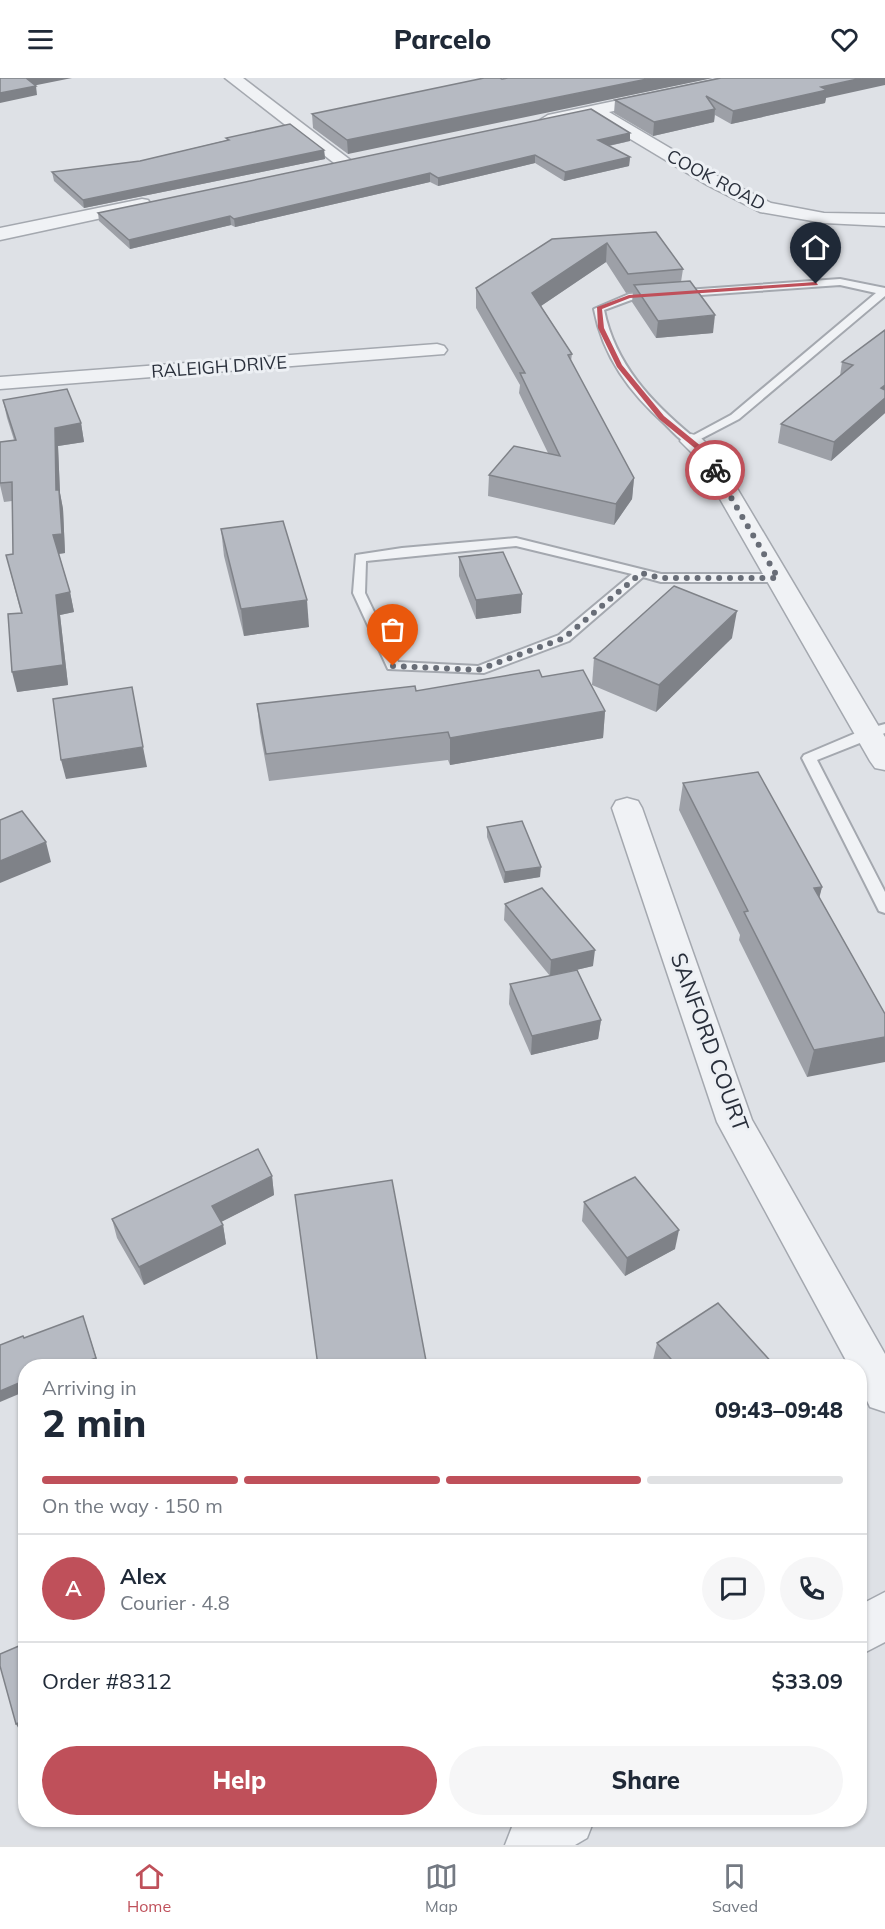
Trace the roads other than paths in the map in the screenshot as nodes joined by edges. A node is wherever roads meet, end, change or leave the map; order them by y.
1 (233, 78) edge
2 (746, 78) edge
3 (594, 110) junction
4 (537, 122) edge
5 (321, 166) edge
6 (160, 200) edge
7 (885, 220) edge
8 (0, 234) edge
9 (884, 292) edge
10 (437, 350) dead end
11 (0, 383) edge
12 (691, 441) junction
13 (641, 573) junction
14 (778, 578) junction
15 (877, 730) edge
16 (885, 761) edge
17 (627, 808) dead end
18 (885, 907) edge
19 (866, 1359) edge
20 (867, 1360) edge
21 (885, 1393) edge
22 (885, 1615) edge
23 (867, 1627) edge
24 (558, 1827) edge
25 (530, 1845) edge

1 - 5 street
2 - 3 street
3 - 4 street
3 - 7 street, COOK ROAD
6 - 8 street
9 - 12 lane
9 - 12 lane
10 - 11 street, RALEIGH DRIVE
12 - 14 street
13 - 13 lane
13 - 14 lane
14 - 15 street
15 - 16 street
15 - 18 lane
17 - 19 street, SANFORD COURT
20 - 21 street, SANFORD COURT
22 - 23 street
24 - 25 street

